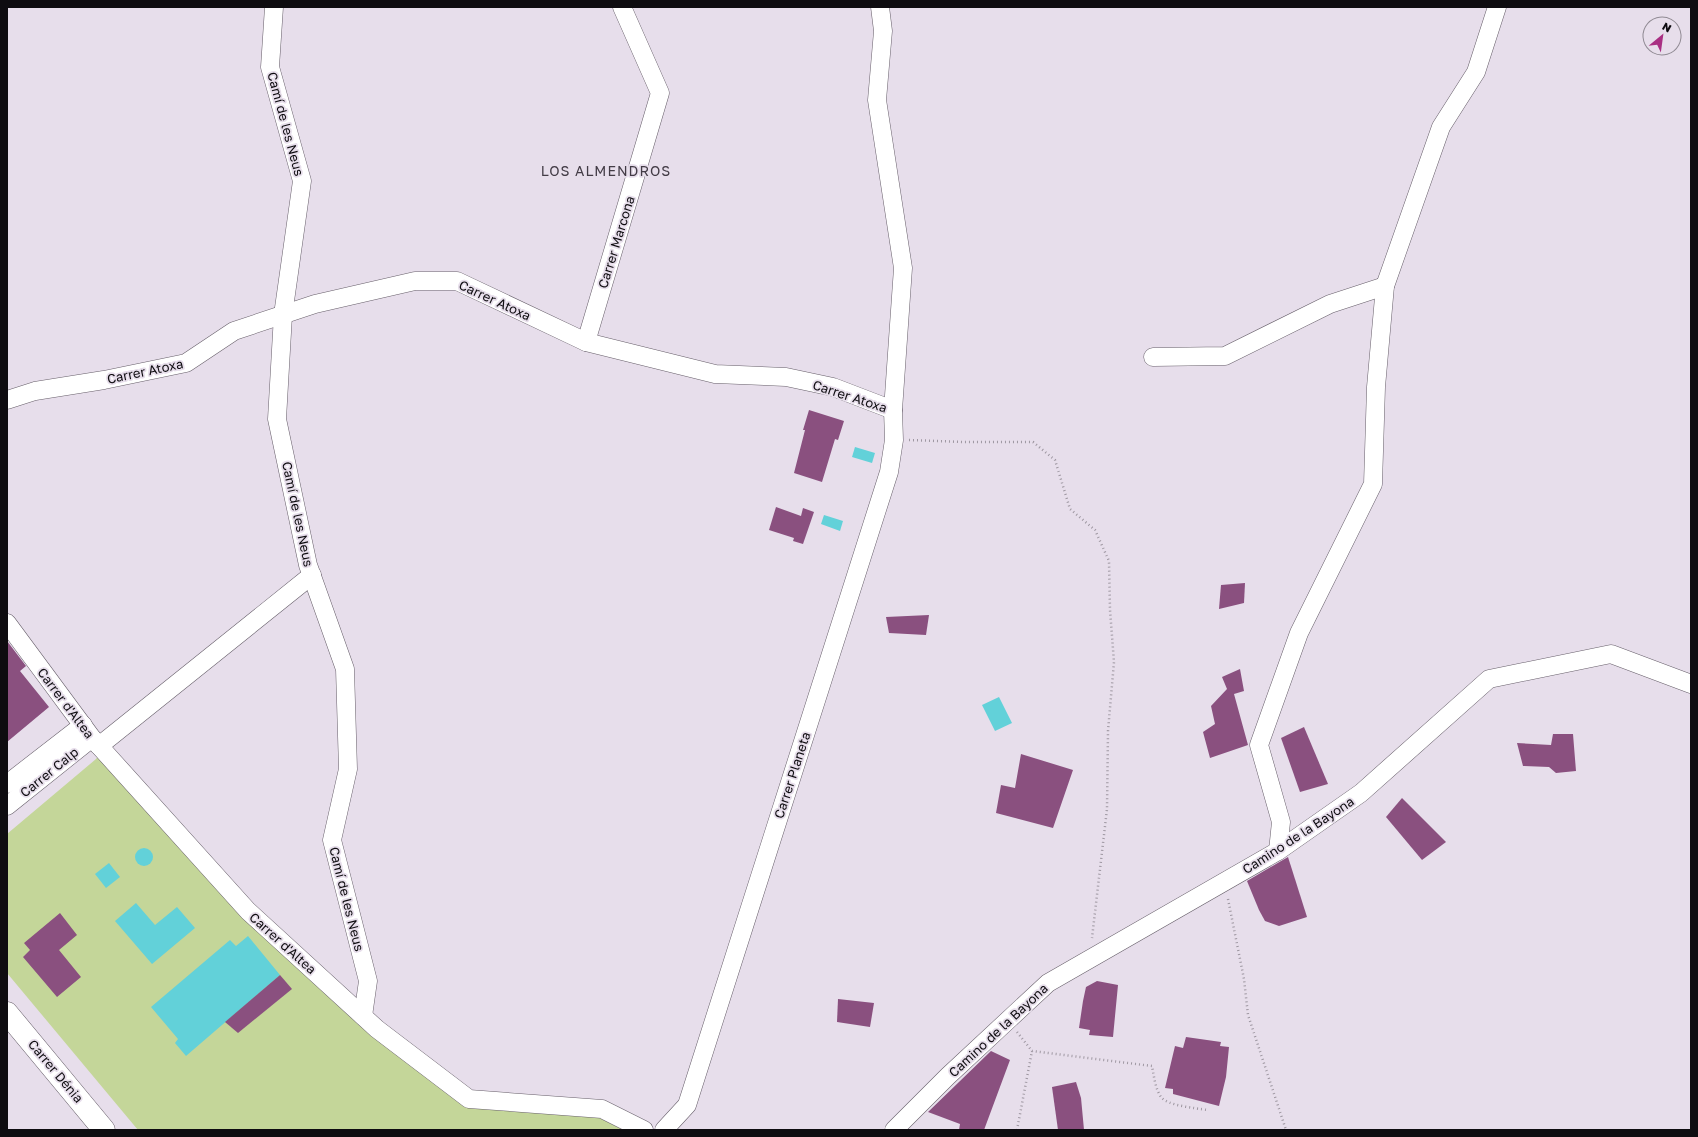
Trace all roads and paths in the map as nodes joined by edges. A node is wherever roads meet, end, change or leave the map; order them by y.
1 (274, 7) edge
2 (622, 7) edge
3 (880, 7) edge
4 (1497, 7) edge
5 (1386, 286) junction
6 (283, 315) junction
7 (586, 342) junction
8 (1153, 357) dead end
9 (7, 400) edge
10 (893, 410) junction
11 (894, 440) junction
12 (312, 575) junction
13 (7, 623) edge
14 (1691, 684) edge
15 (91, 736) junction
16 (7, 784) edge
17 (7, 806) edge
18 (1278, 851) junction
19 (1225, 882) junction
20 (1090, 959) junction
21 (7, 1013) edge
22 (363, 1016) junction
23 (1008, 1020) junction
24 (1032, 1051) junction
25 (1207, 1110) dead end
26 (103, 1130) edge
27 (644, 1130) edge
28 (664, 1130) edge
29 (894, 1130) edge
30 (1016, 1130) edge
31 (1286, 1130) edge

1 - 6 street, Camí de les Neus
2 - 7 street, Carrer Marcona
3 - 10 street, Carrer Planeta
4 - 5 street
5 - 8 street
5 - 18 street
6 - 7 street, Carrer Atoxa
6 - 9 street, Carrer Atoxa
6 - 12 street, Camí de les Neus
7 - 10 street, Carrer Atoxa
10 - 11 street, Carrer Planeta
11 - 20 path
11 - 28 street, Carrer Planeta
12 - 15 street
12 - 22 street, Camí de les Neus
13 - 15 street, Carrer d'Altea
14 - 18 street, Camino de la Bayona
15 - 16 street, Carrer Calp
15 - 17 street, Carrer Calp
15 - 22 street, Carrer d'Altea
18 - 19 street, Camino de la Bayona
19 - 20 street, Camino de la Bayona
19 - 31 path
20 - 23 street, Camino de la Bayona
21 - 26 street, Carrer Dénia
22 - 27 street, Carrer d'Altea
23 - 24 path
23 - 29 street, Camino de la Bayona
24 - 25 path
24 - 30 path

